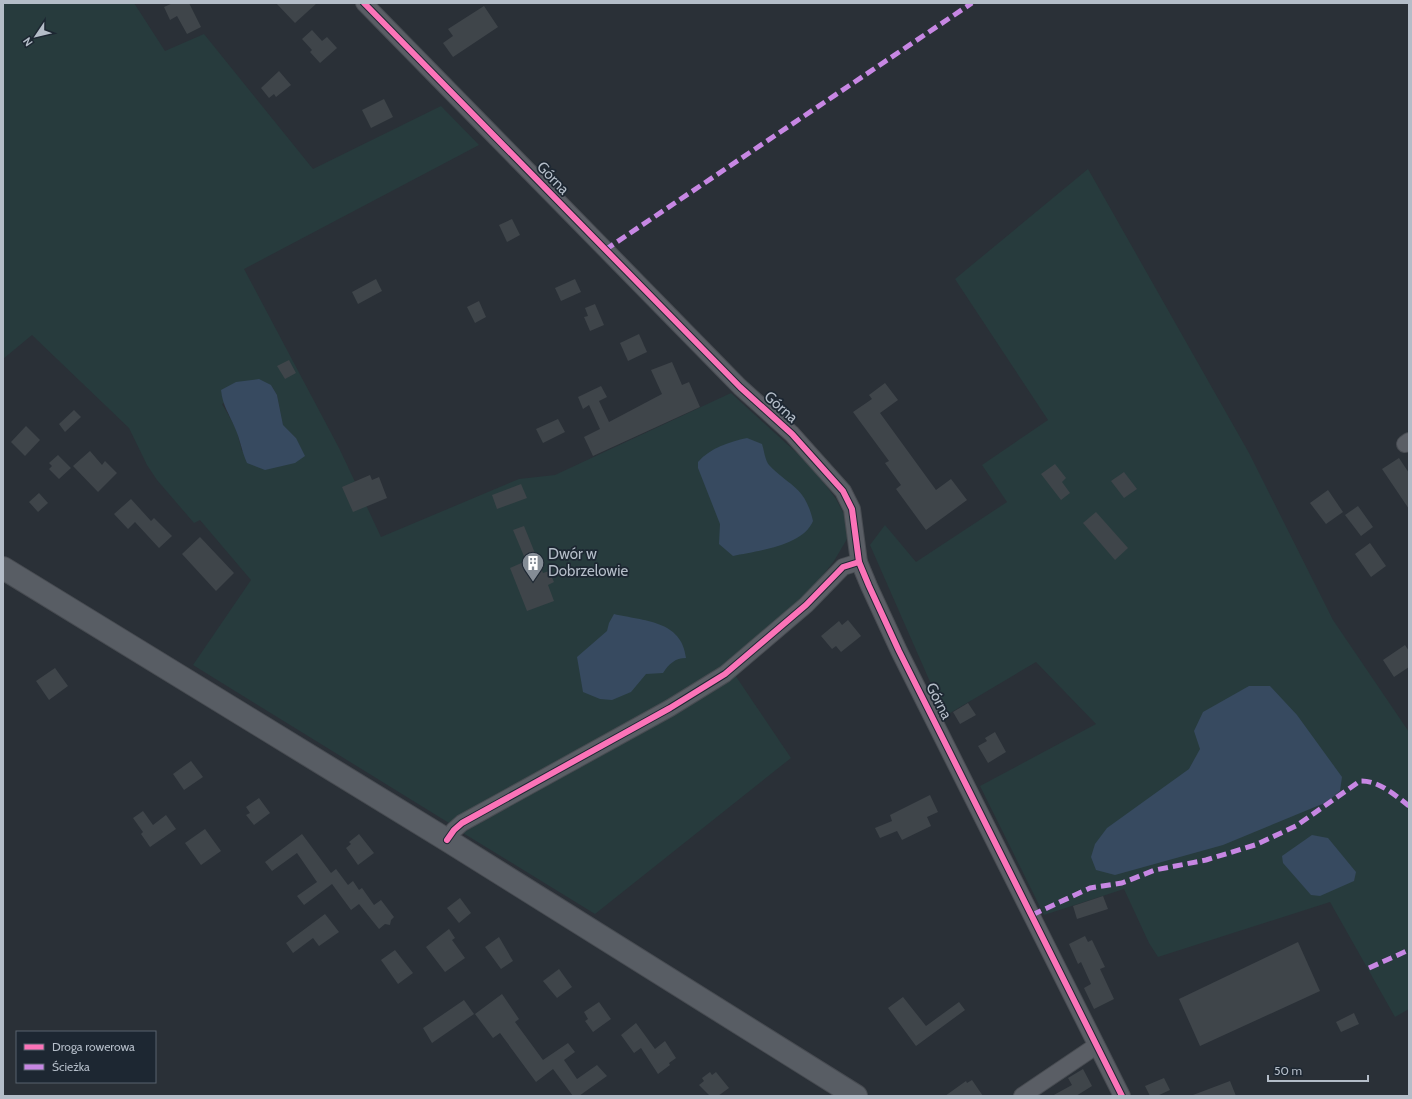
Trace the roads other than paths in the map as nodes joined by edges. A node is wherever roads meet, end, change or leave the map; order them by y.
1 (364, 3) edge
2 (859, 562) junction
3 (3, 568) edge
4 (447, 840) junction
5 (1096, 1046) junction
6 (856, 1096) edge
7 (1022, 1096) edge
8 (1122, 1096) edge

1 - 2 street, Górna
2 - 4 street
2 - 5 street, Górna
3 - 4 main road
4 - 6 main road
5 - 7 street
5 - 8 street, Górna

